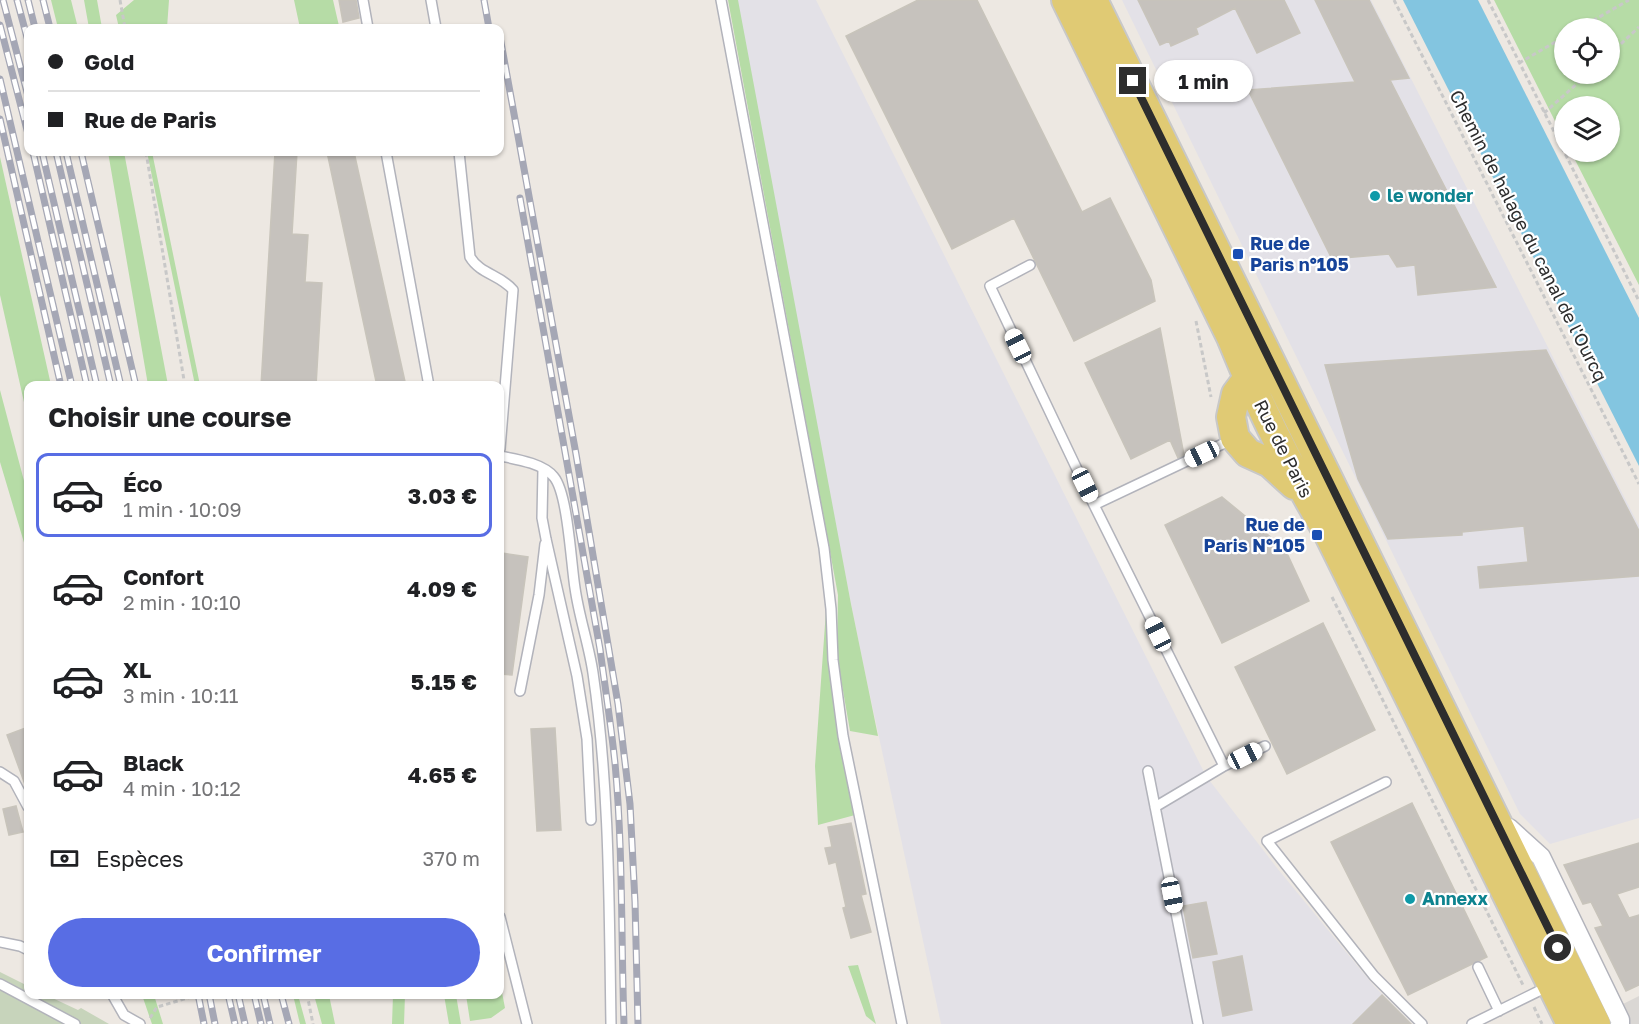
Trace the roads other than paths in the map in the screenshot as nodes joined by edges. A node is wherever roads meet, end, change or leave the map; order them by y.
1 (363, 0) edge
2 (431, 0) edge
3 (721, 0) edge
4 (1066, 0) edge
5 (1093, 0) edge
6 (367, 24) edge
7 (435, 24) edge
8 (387, 156) edge
9 (459, 156) edge
10 (1030, 265) dead end
11 (1248, 378) junction
12 (428, 381) edge
13 (504, 400) edge
14 (1235, 438) junction
15 (504, 457) edge
16 (543, 469) junction
17 (1305, 495) junction
18 (1340, 504) junction
19 (1094, 505) junction
20 (546, 539) junction
21 (520, 691) dead end
22 (1265, 746) dead end
23 (1224, 766) junction
24 (1148, 771) dead end
25 (0, 772) edge
26 (1386, 782) dead end
27 (24, 800) edge
28 (1155, 807) junction
29 (591, 820) dead end
30 (1509, 828) dead end
31 (504, 933) edge
32 (0, 942) edge
33 (24, 948) edge
34 (1478, 967) dead end
35 (0, 984) edge
36 (1551, 985) junction
37 (24, 997) edge
38 (28, 999) edge
39 (115, 999) edge
40 (1499, 1011) junction
41 (75, 1024) edge
42 (140, 1024) edge
43 (527, 1024) edge
44 (611, 1024) edge
45 (902, 1024) edge
46 (1198, 1024) edge
47 (1422, 1024) edge
48 (1472, 1024) edge
49 (1571, 1024) edge
50 (1596, 1024) edge
51 (1620, 1024) edge

1 - 6 lane
2 - 7 lane
3 - 45 lane
4 - 11 main road, Rue de Paris
5 - 18 main road, Rue de Paris
8 - 12 lane
9 - 13 lane
10 - 19 lane
11 - 14 main road
11 - 17 main road, Rue de Paris
11 - 18 main road
14 - 17 main road
14 - 19 lane
15 - 16 lane
16 - 20 lane
16 - 44 lane
17 - 36 main road, Rue de Paris
18 - 50 main road, Rue de Paris
19 - 23 lane
20 - 21 lane
20 - 29 lane
22 - 23 lane
23 - 28 lane
24 - 28 lane
25 - 27 lane
26 - 47 lane
28 - 46 lane
30 - 51 street
31 - 43 lane
32 - 33 lane
34 - 40 lane
35 - 37 lane
36 - 40 lane
36 - 49 main road, Rue de Paris
38 - 41 lane
39 - 42 lane
40 - 48 lane

